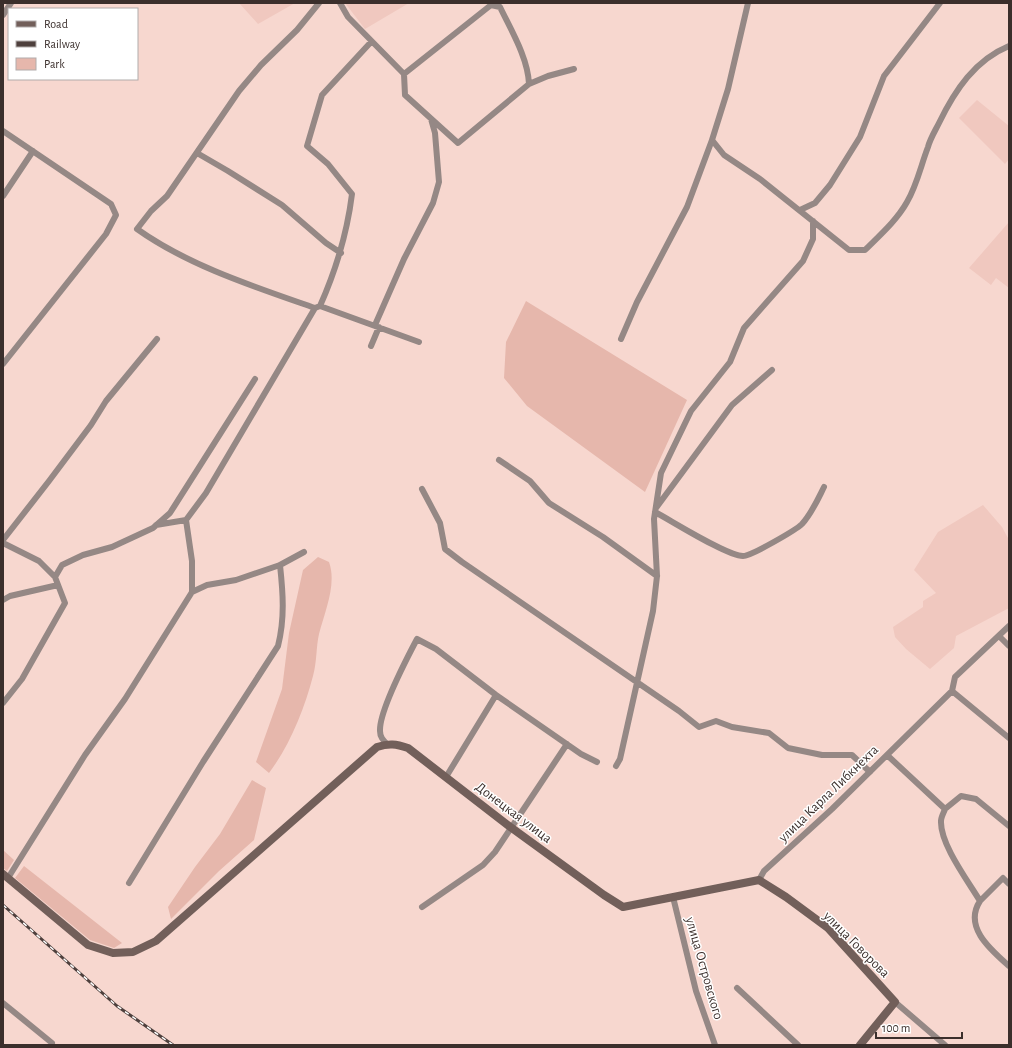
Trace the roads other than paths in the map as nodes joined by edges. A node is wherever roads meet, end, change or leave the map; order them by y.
1 (11, 3) edge
2 (319, 3) edge
3 (340, 3) edge
4 (748, 3) edge
5 (940, 3) edge
6 (3, 15) edge
7 (371, 42) junction
8 (1009, 46) edge
9 (574, 69) dead end
10 (404, 74) junction
11 (529, 84) junction
12 (431, 119) junction
13 (3, 131) edge
14 (712, 140) junction
15 (32, 151) junction
16 (196, 153) junction
17 (3, 196) edge
18 (800, 210) junction
19 (813, 221) junction
20 (341, 253) junction
21 (317, 307) junction
22 (377, 326) junction
23 (157, 339) dead end
24 (621, 339) dead end
25 (419, 342) dead end
26 (371, 346) dead end
27 (3, 364) edge
28 (772, 370) dead end
29 (255, 379) dead end
30 (499, 460) dead end
31 (824, 487) dead end
32 (422, 489) dead end
33 (655, 510) junction
34 (186, 520) junction
35 (156, 525) junction
36 (3, 540) edge
37 (3, 543) edge
38 (304, 552) dead end
39 (280, 565) junction
40 (657, 576) junction
41 (55, 577) junction
42 (58, 585) junction
43 (192, 592) junction
44 (3, 600) edge
45 (1009, 626) edge
46 (999, 636) junction
47 (1009, 646) edge
48 (637, 681) junction
49 (952, 691) junction
50 (496, 695) junction
51 (3, 703) edge
52 (1009, 738) edge
53 (388, 744) junction
54 (567, 744) junction
55 (887, 755) junction
56 (596, 762) dead end
57 (616, 766) dead end
58 (870, 772) junction
59 (446, 777) junction
60 (945, 809) junction
61 (1009, 826) edge
62 (510, 827) junction
63 (5, 876) edge
64 (759, 880) junction
65 (129, 882) dead end
66 (1009, 884) edge
67 (673, 897) junction
68 (980, 901) junction
69 (422, 907) dead end
70 (1009, 966) edge
71 (736, 988) dead end
72 (895, 1002) junction
73 (3, 1003) edge
74 (52, 1043) dead end
75 (865, 1043) edge
76 (715, 1045) edge
77 (798, 1045) edge
78 (946, 1045) edge

1 - 6 street
2 - 16 street
3 - 7 street
4 - 14 street
5 - 18 street
7 - 10 street
7 - 20 street
8 - 19 street
9 - 11 street
10 - 11 street
10 - 12 street
11 - 12 street
12 - 22 street
13 - 15 street
14 - 18 street
14 - 24 street
15 - 17 street
15 - 27 street
16 - 20 street
16 - 21 street
18 - 19 street
19 - 33 street
20 - 21 street
21 - 22 street
21 - 34 street
22 - 25 street
22 - 26 street
23 - 36 street
28 - 33 street
29 - 35 street
30 - 40 street
31 - 33 street
32 - 48 street
33 - 40 street
34 - 35 street
34 - 43 street
35 - 41 street
37 - 41 street
38 - 39 street
39 - 43 street
39 - 65 street
40 - 48 street
41 - 42 street
42 - 44 street
42 - 51 street
43 - 63 street
45 - 46 street, улица Карла Либкнехта
46 - 47 street
46 - 49 street, улица Карла Либкнехта
48 - 57 street
48 - 58 street
49 - 52 street
49 - 55 street, улица Карла Либкнехта
50 - 53 street
50 - 54 street
50 - 59 street
53 - 59 street, Донецкая улица
53 - 63 street
54 - 56 street
54 - 62 street
55 - 58 street, улица Карла Либкнехта
55 - 60 street
58 - 64 street, улица Карла Либкнехта
59 - 62 street, Донецкая улица
60 - 61 street
60 - 68 street
62 - 67 street, Донецкая улица
62 - 69 street
64 - 67 street
64 - 72 street, улица Говорова
66 - 68 street
67 - 76 street, улица Островского
68 - 70 street
71 - 77 street
72 - 75 street
72 - 78 street, улица Говорова
73 - 74 street

